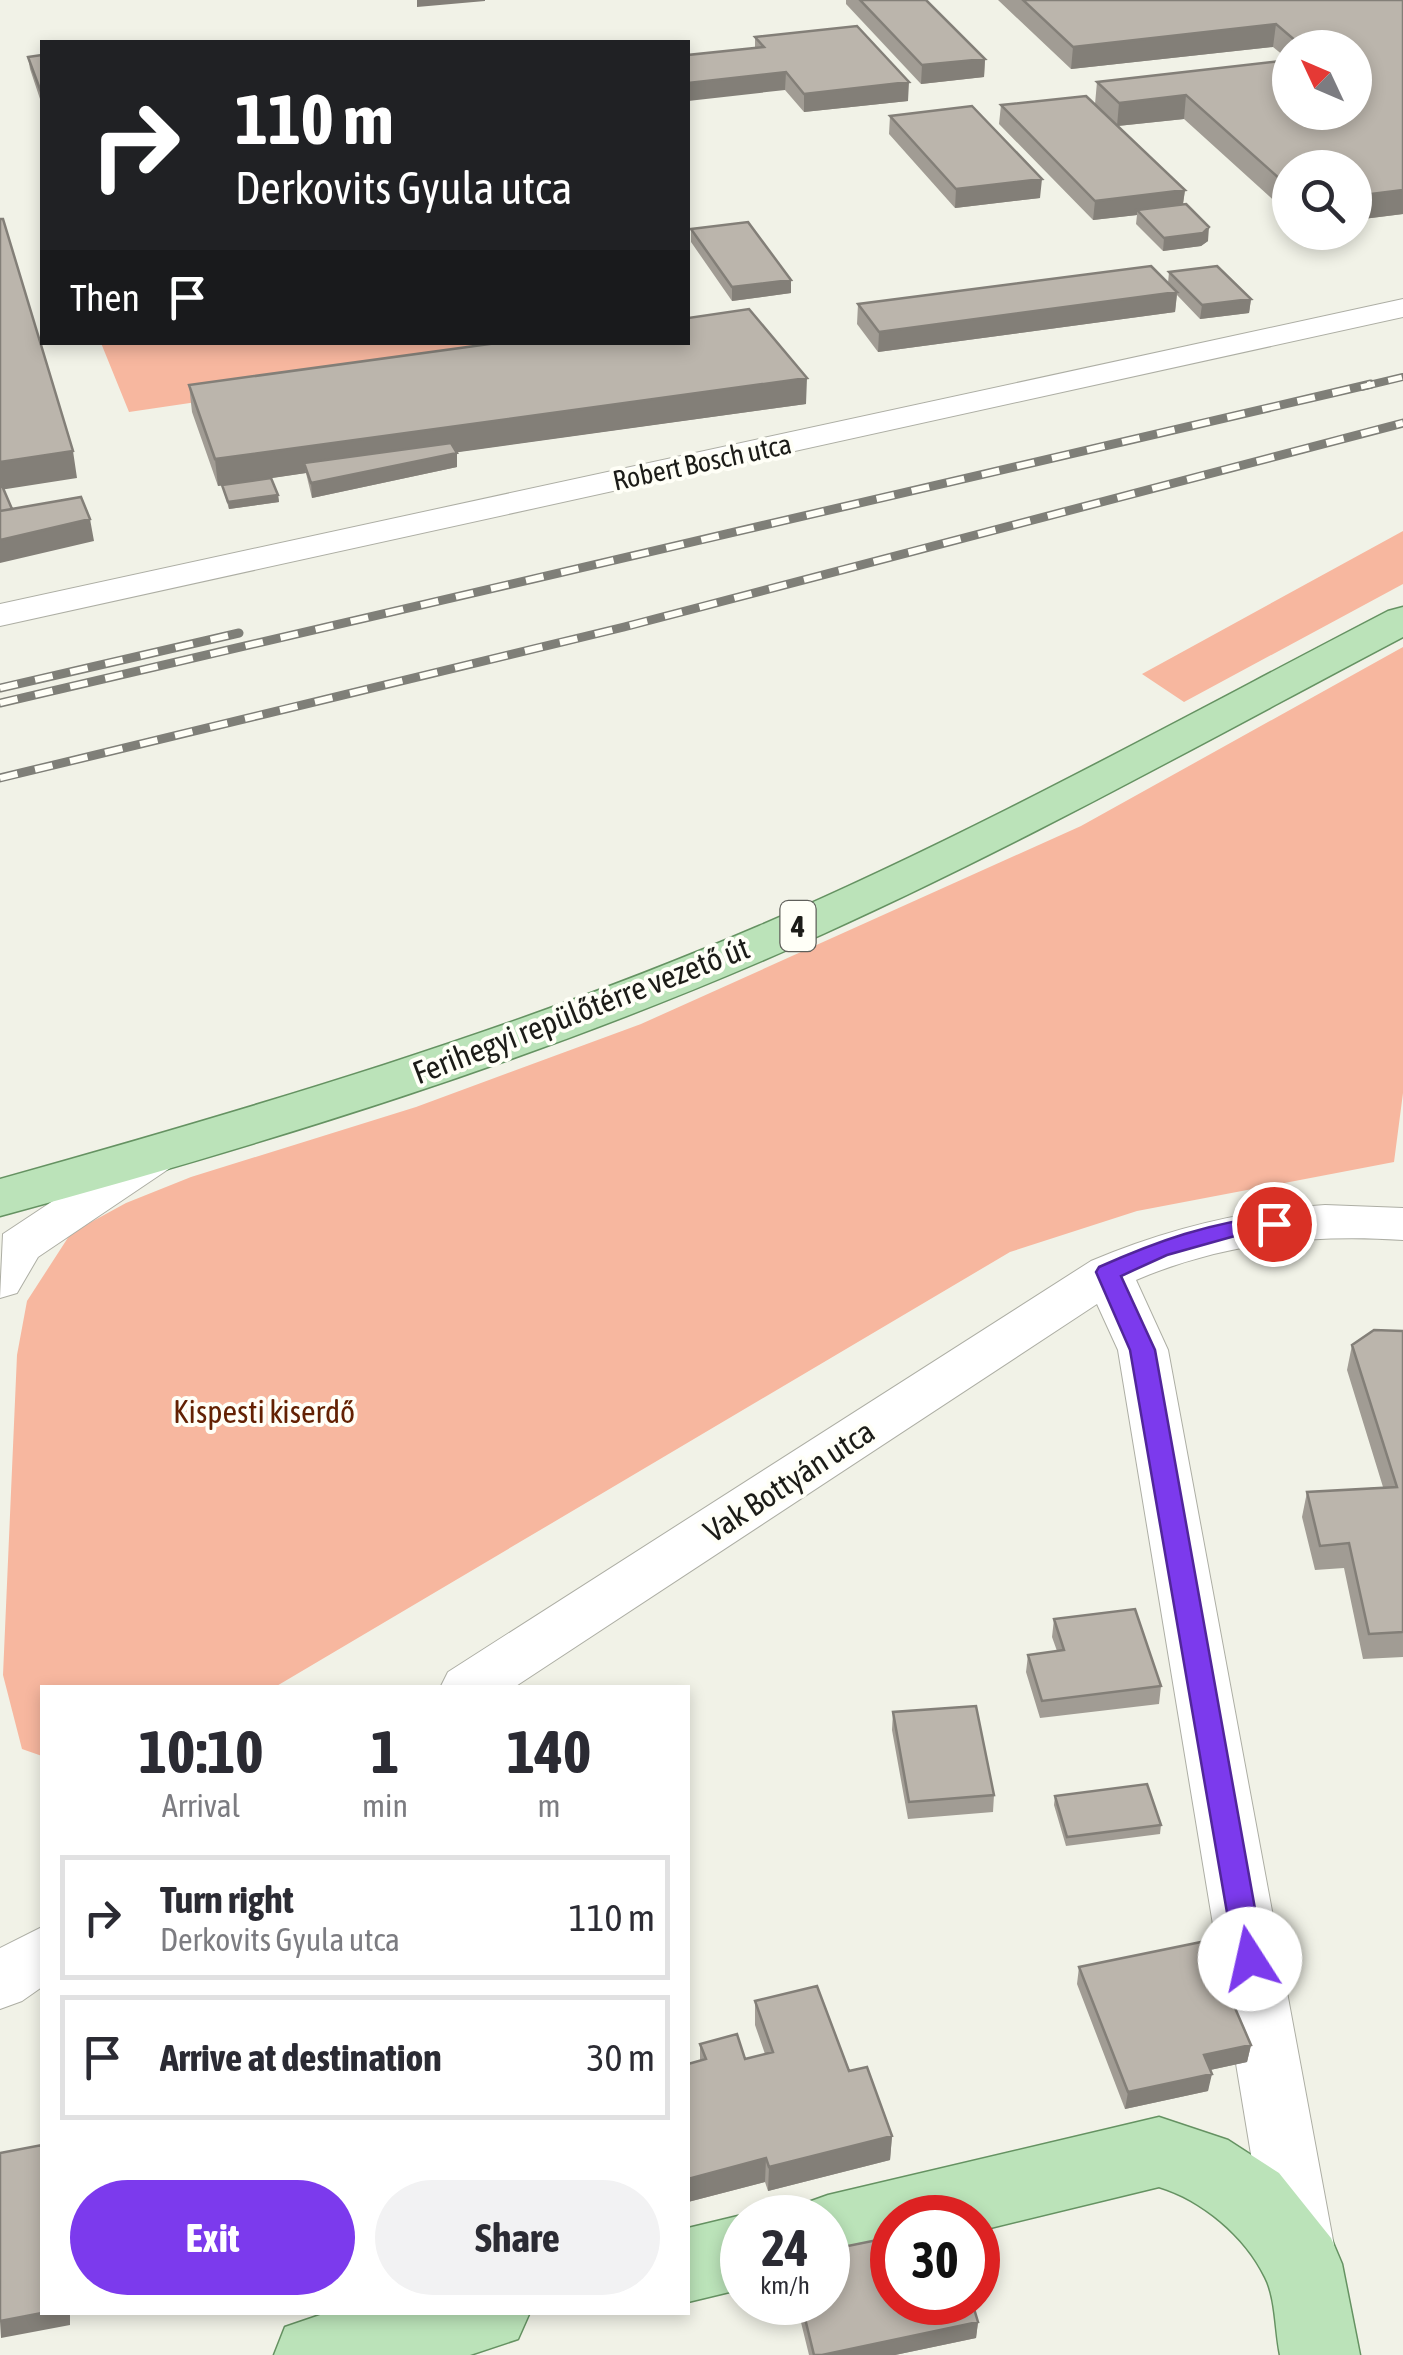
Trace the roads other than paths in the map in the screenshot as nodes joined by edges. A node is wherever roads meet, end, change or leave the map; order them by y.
1 (1403, 308) edge
2 (0, 615) edge
3 (1403, 620) edge
4 (160, 1152) junction
5 (0, 1198) edge
6 (1403, 1224) edge
7 (1108, 1272) junction
8 (0, 1280) edge
9 (473, 1685) edge
10 (850, 2226) edge
11 (720, 2257) edge
12 (1303, 2264) junction
13 (690, 2265) edge
14 (478, 2315) edge
15 (314, 2355) edge
16 (1320, 2355) edge

1 - 2 street, Robert Bosch utca
3 - 4 main road, Ferihegyi repülőtérre vezető út / 4
4 - 5 main road, Ferihegyi repülőtérre vezető út / 4
4 - 8 street
6 - 7 street, Vak Bottyán utca
7 - 9 street, Vak Bottyán utca
7 - 12 street
10 - 12 main road
11 - 13 main road
12 - 16 main road
14 - 15 main road

